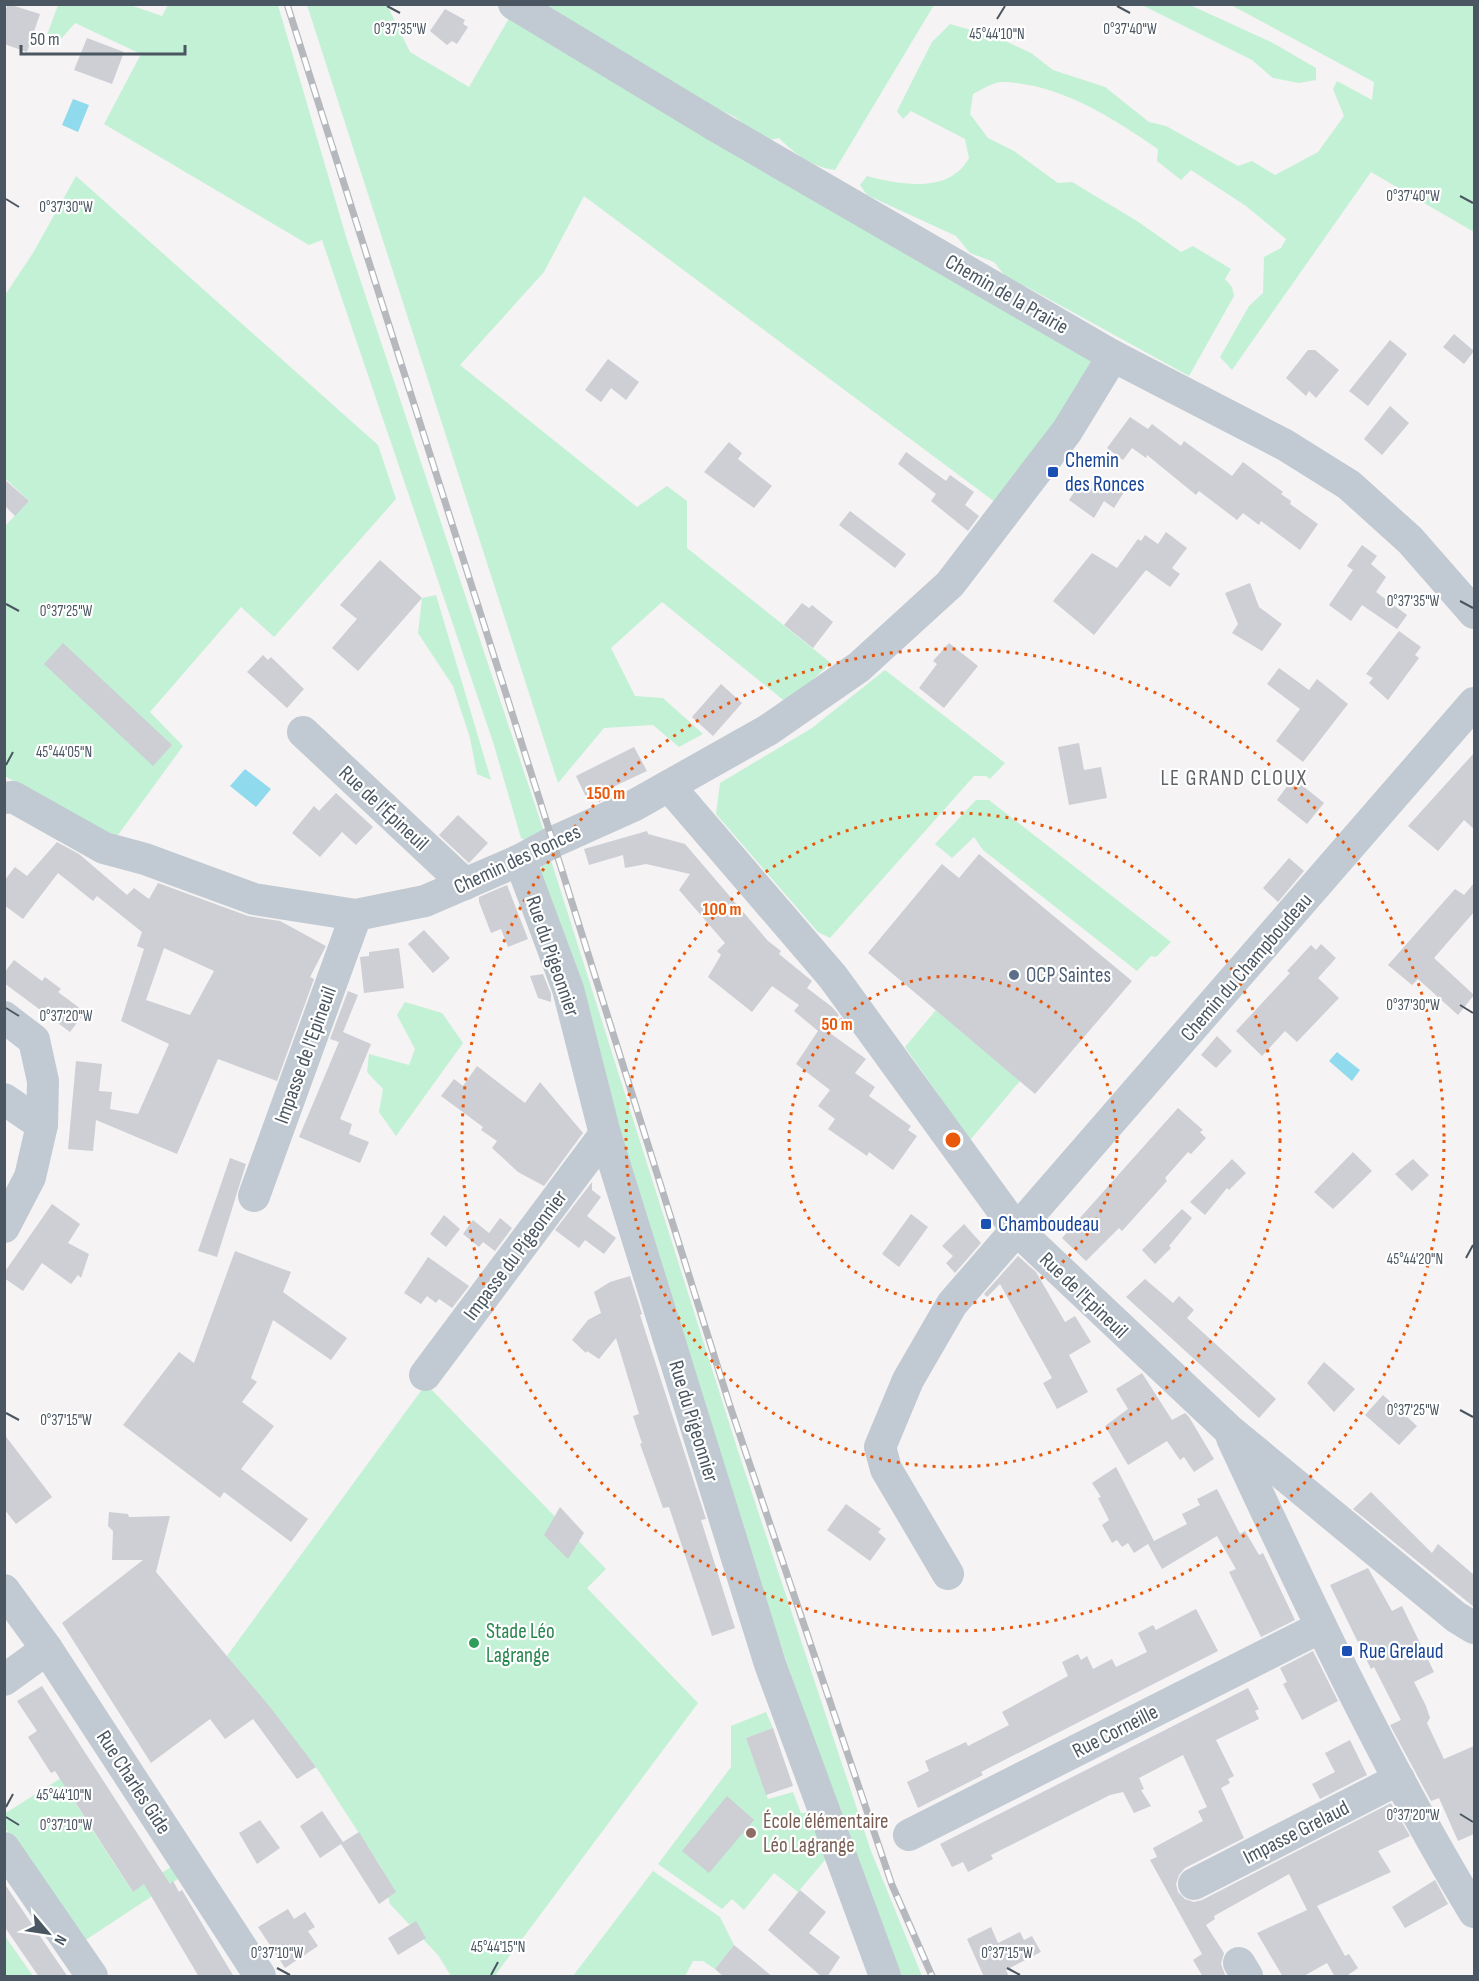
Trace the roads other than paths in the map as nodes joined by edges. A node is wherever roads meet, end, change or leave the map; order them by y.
1 (514, 4) edge
2 (1113, 356) junction
3 (1474, 612) edge
4 (1474, 703) edge
5 (303, 732) dead end
6 (669, 786) junction
7 (4, 798) edge
8 (520, 860) junction
9 (465, 884) junction
10 (356, 915) junction
11 (4, 1017) edge
12 (4, 1099) edge
13 (42, 1125) junction
14 (605, 1134) junction
15 (254, 1196) dead end
16 (4, 1227) edge
17 (1017, 1230) junction
18 (425, 1375) dead end
19 (1228, 1429) junction
20 (948, 1574) dead end
21 (4, 1590) edge
22 (1321, 1627) junction
23 (1474, 1628) edge
24 (47, 1649) junction
25 (4, 1680) edge
26 (1399, 1779) junction
27 (909, 1834) dead end
28 (4, 1848) edge
29 (1194, 1884) dead end
30 (1474, 1912) edge
31 (92, 1977) edge
32 (260, 1977) edge
33 (885, 1977) edge

1 - 2 street, Chemin de la Prairie
2 - 3 street, Chemin de la Prairie
2 - 6 street, Chemin des Ronces
4 - 17 street, Chemin du Champboudeau
5 - 9 street, Rue de l'Épineuil
6 - 8 street, Chemin des Ronces
6 - 17 street, Rue de l'Epineuil
7 - 10 street, Chemin des Ronces
8 - 9 street, Chemin des Ronces
8 - 14 street, Rue du Pigeonnier
9 - 10 street, Chemin des Ronces
10 - 15 street, Impasse de l'Epineuil
11 - 13 street
12 - 13 street
13 - 16 street
14 - 18 street, Impasse du Pigeonnier
14 - 33 street, Rue du Pigeonnier
17 - 19 street, Rue de l'Epineuil
17 - 20 street, Chemin du Champboudeau
19 - 22 street
19 - 23 street, Rue de l'Epineuil
21 - 24 street, Rue Charles Gide
22 - 26 street
22 - 27 street, Rue Corneille
24 - 25 street
24 - 32 street, Rue Charles Gide
26 - 29 street, Impasse Grelaud
26 - 30 street
28 - 31 street

